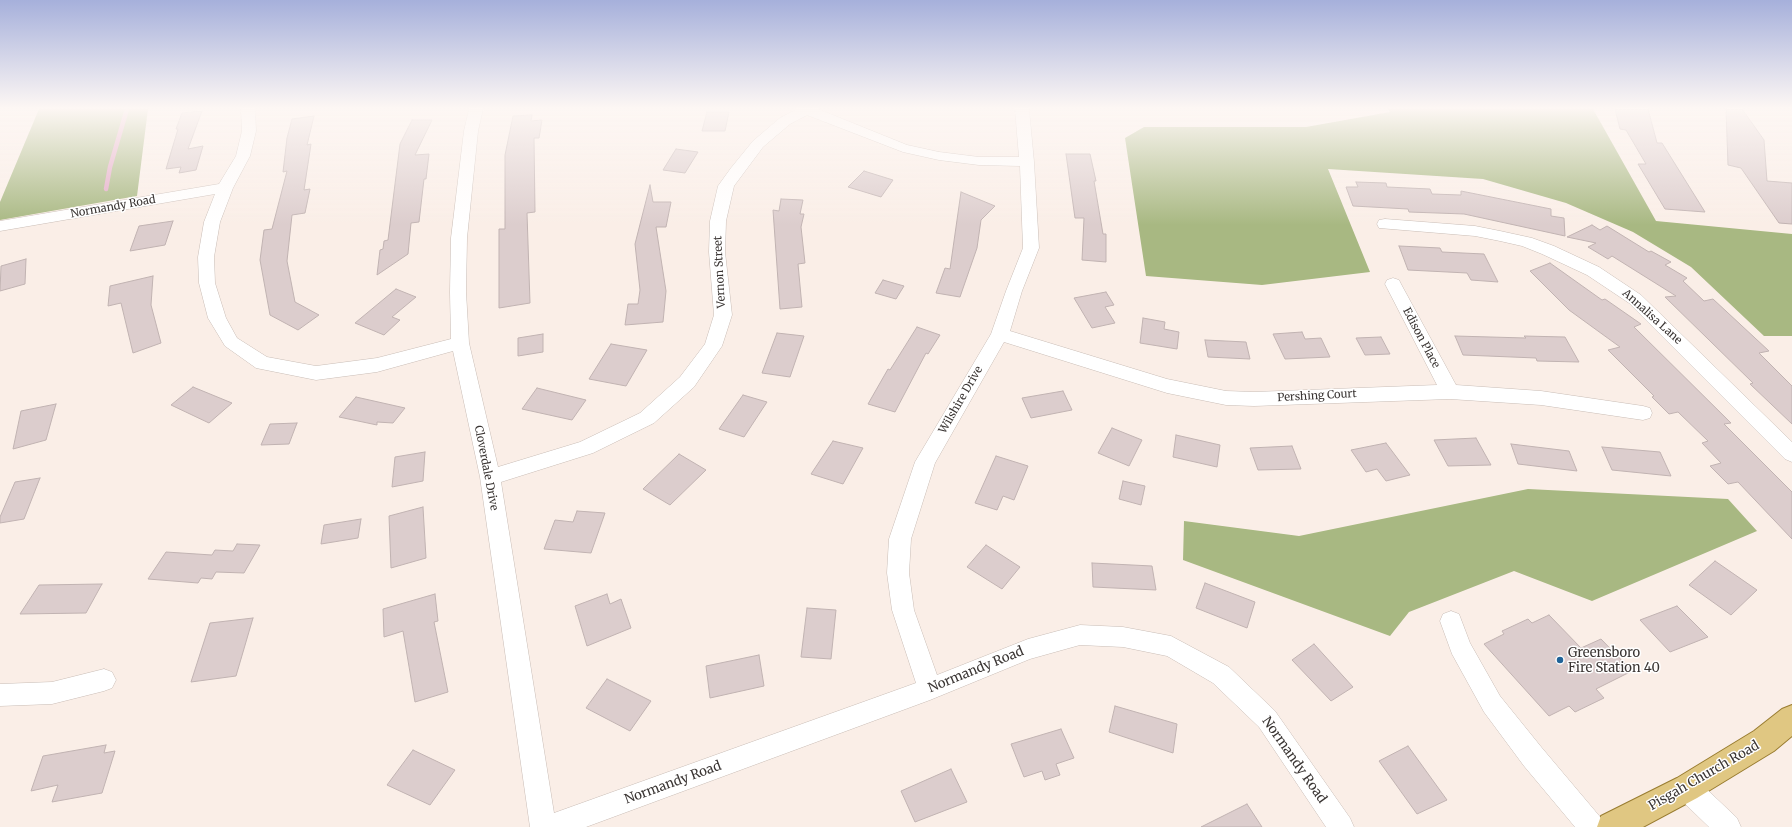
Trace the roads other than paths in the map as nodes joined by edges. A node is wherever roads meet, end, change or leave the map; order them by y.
1 (245, 148) edge
2 (469, 148) edge
3 (755, 148) edge
4 (902, 148) edge
5 (1026, 148) edge
6 (1027, 162) junction
7 (225, 188) junction
8 (1385, 224) dead end
9 (0, 226) edge
10 (1393, 284) dead end
11 (1000, 334) junction
12 (460, 343) junction
13 (1450, 392) junction
14 (1643, 413) dead end
15 (1792, 454) edge
16 (490, 477) junction
17 (1451, 621) dead end
18 (104, 680) dead end
19 (930, 689) junction
20 (0, 695) edge
21 (1792, 718) edge
22 (1687, 788) junction
23 (543, 827) edge
24 (551, 827) edge
25 (1341, 827) edge
26 (1592, 827) edge
27 (1612, 827) edge
28 (1728, 827) edge

1 - 7 street
2 - 12 street, Cloverdale Drive
3 - 16 street, Vernon Street
4 - 6 street
5 - 6 street, Wilshire Drive
6 - 11 street, Wilshire Drive
7 - 9 street, Normandy Road
7 - 12 street
8 - 15 street, Annalisa Lane
10 - 13 street, Edison Place
11 - 13 street, Pershing Court
11 - 19 street, Wilshire Drive
12 - 16 street, Cloverdale Drive
13 - 14 street, Pershing Court
16 - 23 street, Cloverdale Drive
17 - 26 street
18 - 20 street
19 - 24 street, Normandy Road
19 - 25 street, Normandy Road
21 - 22 main road, Pisgah Church Road
22 - 27 main road, Pisgah Church Road
22 - 28 street

